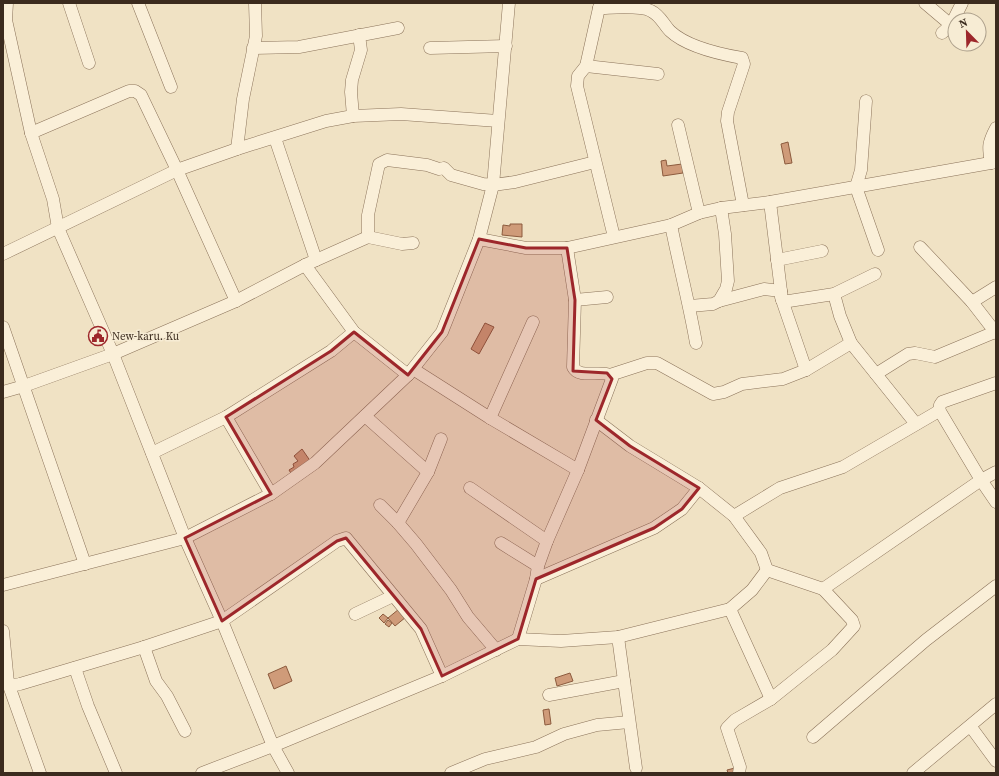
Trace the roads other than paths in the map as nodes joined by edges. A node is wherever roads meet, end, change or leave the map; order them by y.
1 (6, 3) edge
2 (69, 3) edge
3 (138, 3) edge
4 (255, 3) edge
5 (509, 3) edge
6 (925, 3) edge
7 (962, 3) edge
8 (600, 6) edge
9 (5, 20) edge
10 (398, 28) dead end
11 (359, 35) junction
12 (506, 46) junction
13 (253, 48) junction
14 (430, 48) dead end
15 (89, 63) dead end
16 (586, 66) junction
17 (658, 74) dead end
18 (171, 87) dead end
19 (866, 101) dead end
20 (353, 116) junction
21 (498, 121) junction
22 (678, 126) dead end
23 (996, 128) edge
24 (31, 133) junction
25 (276, 138) junction
26 (237, 149) junction
27 (595, 162) junction
28 (994, 163) edge
29 (178, 170) junction
30 (493, 185) junction
31 (856, 187) junction
32 (770, 202) junction
33 (743, 205) junction
34 (721, 208) junction
35 (699, 213) junction
36 (671, 225) junction
37 (58, 228) junction
38 (368, 237) junction
39 (614, 237) junction
40 (479, 239) junction
41 (413, 243) dead end
42 (920, 247) dead end
43 (567, 248) junction
44 (878, 250) dead end
45 (822, 251) dead end
46 (3, 254) edge
47 (777, 260) junction
48 (310, 262) junction
49 (875, 274) dead end
50 (996, 287) edge
51 (729, 293) junction
52 (834, 294) junction
53 (782, 296) junction
54 (607, 297) dead end
55 (236, 300) junction
56 (575, 300) junction
57 (972, 302) junction
58 (690, 306) junction
59 (533, 322) dead end
60 (3, 327) edge
61 (354, 332) junction
62 (996, 333) edge
63 (696, 343) dead end
64 (851, 343) junction
65 (113, 354) junction
66 (806, 370) junction
67 (411, 372) junction
68 (876, 374) junction
69 (610, 375) junction
70 (996, 383) edge
71 (24, 386) junction
72 (3, 392) edge
73 (939, 411) junction
74 (365, 416) junction
75 (226, 417) junction
76 (490, 418) junction
77 (596, 420) junction
78 (916, 424) junction
79 (441, 439) dead end
80 (152, 453) junction
81 (578, 470) junction
82 (428, 472) junction
83 (996, 472) edge
84 (981, 480) junction
85 (470, 488) dead end
86 (699, 488) junction
87 (271, 494) junction
88 (996, 502) edge
89 (380, 505) dead end
90 (734, 516) junction
91 (398, 523) junction
92 (185, 538) junction
93 (546, 541) junction
94 (502, 544) dead end
95 (85, 564) junction
96 (538, 566) junction
97 (767, 570) junction
98 (536, 579) junction
99 (3, 585) edge
100 (996, 586) edge
101 (823, 589) junction
102 (393, 596) junction
103 (730, 610) junction
104 (355, 614) dead end
105 (222, 621) junction
106 (3, 631) edge
107 (618, 637) junction
108 (518, 639) junction
109 (144, 647) junction
110 (496, 650) junction
111 (75, 668) junction
112 (442, 676) junction
113 (624, 681) junction
114 (6, 683) edge
115 (549, 694) dead end
116 (770, 699) junction
117 (996, 704) edge
118 (629, 722) junction
119 (970, 727) junction
120 (185, 731) dead end
121 (813, 737) dead end
122 (273, 746) junction
123 (996, 761) edge
124 (636, 768) dead end
125 (40, 773) edge
126 (116, 773) edge
127 (202, 773) edge
128 (288, 773) edge
129 (451, 773) edge
130 (740, 773) edge
131 (913, 773) edge

1 - 9 street
2 - 15 street
3 - 18 street
4 - 13 street
5 - 12 street
6 - 7 street
8 - 16 street
8 - 33 street
9 - 24 street
10 - 11 street
11 - 13 street
11 - 20 street
12 - 14 street
12 - 21 street
13 - 26 street
16 - 17 street
16 - 27 street
19 - 31 street
20 - 21 street
20 - 25 street
21 - 30 street
22 - 35 street
23 - 28 street
24 - 29 street
24 - 37 street
25 - 26 street
25 - 48 street
26 - 29 street
27 - 30 street
27 - 39 street
28 - 31 street
29 - 37 street
29 - 55 street
30 - 38 street
30 - 40 street
31 - 32 street
31 - 44 street
32 - 33 street
32 - 47 street
33 - 34 street
34 - 35 street
34 - 51 street
35 - 36 street
36 - 39 street
36 - 58 street
37 - 46 street
37 - 65 street
38 - 41 street
38 - 48 street
39 - 43 street
40 - 43 street
40 - 67 street
42 - 57 street
43 - 56 street
45 - 47 street
47 - 53 street
48 - 55 street
48 - 61 street
49 - 52 street
50 - 57 street
51 - 53 street
51 - 58 street
52 - 53 street
52 - 64 street
53 - 66 street
54 - 56 street
55 - 65 street
56 - 69 street
57 - 62 street
58 - 63 street
59 - 76 street
60 - 71 street
61 - 67 street
61 - 75 street
62 - 68 street
64 - 66 street
64 - 68 street
65 - 71 street
65 - 80 street
66 - 69 street
67 - 74 street
67 - 76 street
68 - 78 street
69 - 77 street
70 - 73 street
71 - 72 street
71 - 95 street
73 - 78 street
73 - 84 street
74 - 82 street
74 - 87 street
75 - 80 street
75 - 87 street
76 - 81 street
77 - 81 street
77 - 86 street
78 - 90 street
79 - 82 street
80 - 92 street
81 - 93 street
82 - 91 street
83 - 84 street
84 - 88 street
84 - 101 street
85 - 93 street
86 - 90 street
86 - 98 street
87 - 92 street
89 - 91 street
90 - 97 street
91 - 110 street
92 - 95 street
92 - 105 street
93 - 96 street
94 - 96 street
95 - 99 street
96 - 98 street
97 - 101 street
97 - 103 street
98 - 108 street
100 - 121 street
101 - 116 street
102 - 104 street
102 - 105 street
102 - 112 street
103 - 107 street
103 - 116 street
105 - 109 street
105 - 122 street
106 - 114 street
107 - 108 street
107 - 113 street
108 - 110 street
109 - 111 street
109 - 120 street
110 - 112 street
111 - 114 street
111 - 126 street
112 - 122 street
113 - 115 street
113 - 118 street
114 - 125 street
116 - 130 street
117 - 119 street
118 - 124 street
118 - 129 street
119 - 123 street
119 - 131 street
122 - 127 street
122 - 128 street

